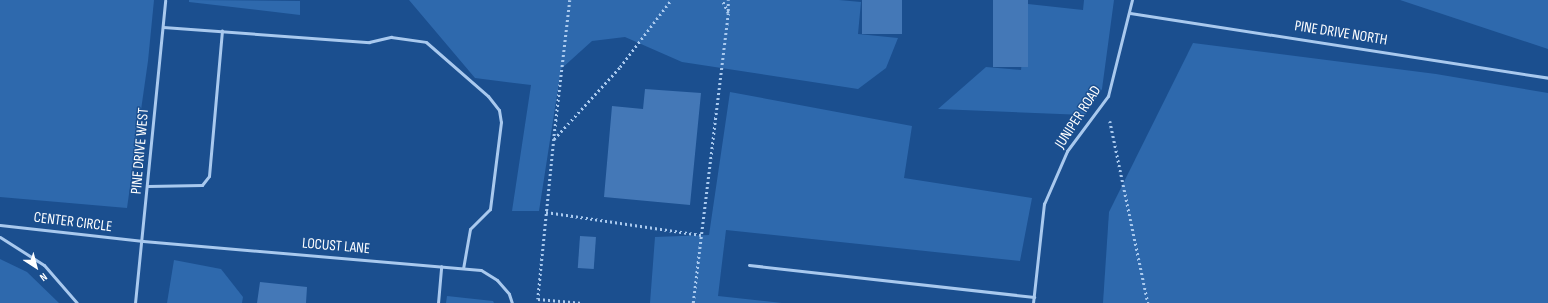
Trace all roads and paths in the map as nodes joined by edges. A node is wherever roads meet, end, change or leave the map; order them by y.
1 (165, 0) edge
2 (570, 0) edge
3 (671, 0) edge
4 (722, 0) edge
5 (728, 0) edge
6 (1132, 0) edge
7 (1130, 12) junction
8 (728, 13) junction
9 (163, 27) junction
10 (222, 31) junction
11 (1548, 78) edge
12 (1110, 121) dead end
13 (554, 139) junction
14 (148, 186) junction
15 (545, 212) junction
16 (0, 225) edge
17 (702, 235) junction
18 (0, 237) edge
19 (143, 241) junction
20 (749, 265) dead end
21 (441, 266) junction
22 (463, 267) junction
23 (1034, 297) junction
24 (76, 303) edge
25 (135, 303) edge
26 (438, 303) edge
27 (512, 303) edge
28 (583, 303) edge
29 (694, 303) edge
30 (1033, 303) edge
31 (1148, 303) edge

1 - 9 lane, PINE DRIVE WEST
2 - 13 path
3 - 13 path
4 - 8 path
5 - 8 path
6 - 7 lane
7 - 11 lane, PINE DRIVE NORTH
7 - 23 lane, JUNIPER ROAD
8 - 17 path
9 - 10 lane
9 - 14 lane, PINE DRIVE WEST
10 - 14 lane
10 - 22 lane
12 - 31 path
13 - 15 path
14 - 19 lane, PINE DRIVE WEST
15 - 17 path
15 - 28 path
16 - 19 lane, CENTER CIRCLE
17 - 29 path
18 - 24 lane
19 - 21 lane, LOCUST LANE
19 - 25 lane, PINE DRIVE WEST
20 - 23 lane
21 - 22 lane, LOCUST LANE
21 - 26 lane
22 - 27 lane, LOCUST LANE
23 - 30 lane, JUNIPER ROAD

